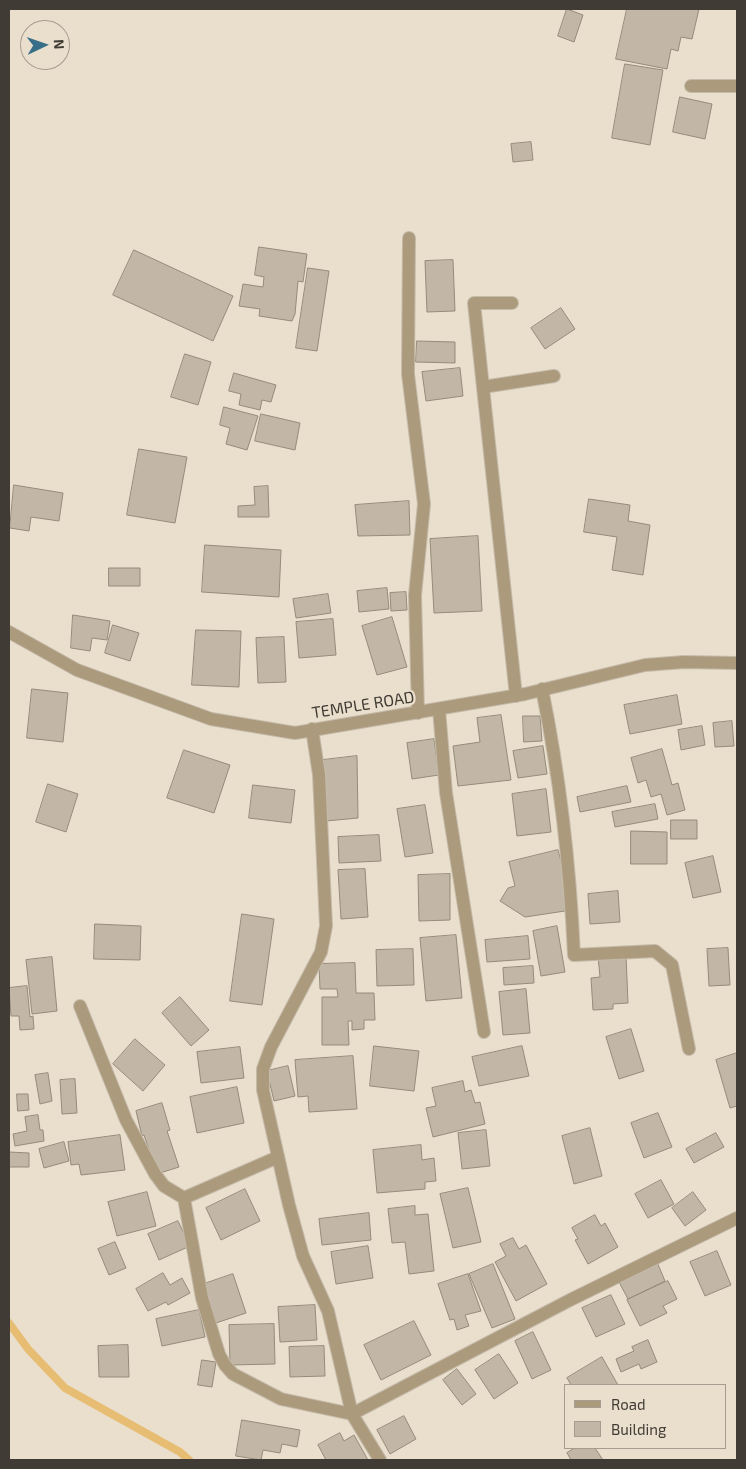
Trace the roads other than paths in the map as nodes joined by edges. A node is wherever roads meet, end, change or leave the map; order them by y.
1 (690, 86) dead end
2 (737, 86) edge
3 (409, 238) dead end
4 (512, 303) dead end
5 (554, 376) dead end
6 (483, 387) junction
7 (9, 632) edge
8 (737, 663) edge
9 (542, 690) junction
10 (516, 696) junction
11 (439, 710) junction
12 (418, 713) junction
13 (312, 729) junction
14 (80, 1006) dead end
15 (484, 1032) dead end
16 (689, 1049) dead end
17 (278, 1157) junction
18 (184, 1198) junction
19 (737, 1218) edge
20 (352, 1414) junction
21 (380, 1460) edge

1 - 2 street
3 - 12 street
4 - 6 street
5 - 6 street
6 - 10 street
7 - 13 street, TEMPLE ROAD
8 - 9 street, TEMPLE ROAD
9 - 10 street, TEMPLE ROAD
9 - 16 street
10 - 11 street, TEMPLE ROAD
11 - 12 street, TEMPLE ROAD
11 - 15 street
12 - 13 street, TEMPLE ROAD
13 - 17 street
14 - 18 street
17 - 18 street
17 - 20 street
18 - 20 street
19 - 20 street
20 - 21 street

